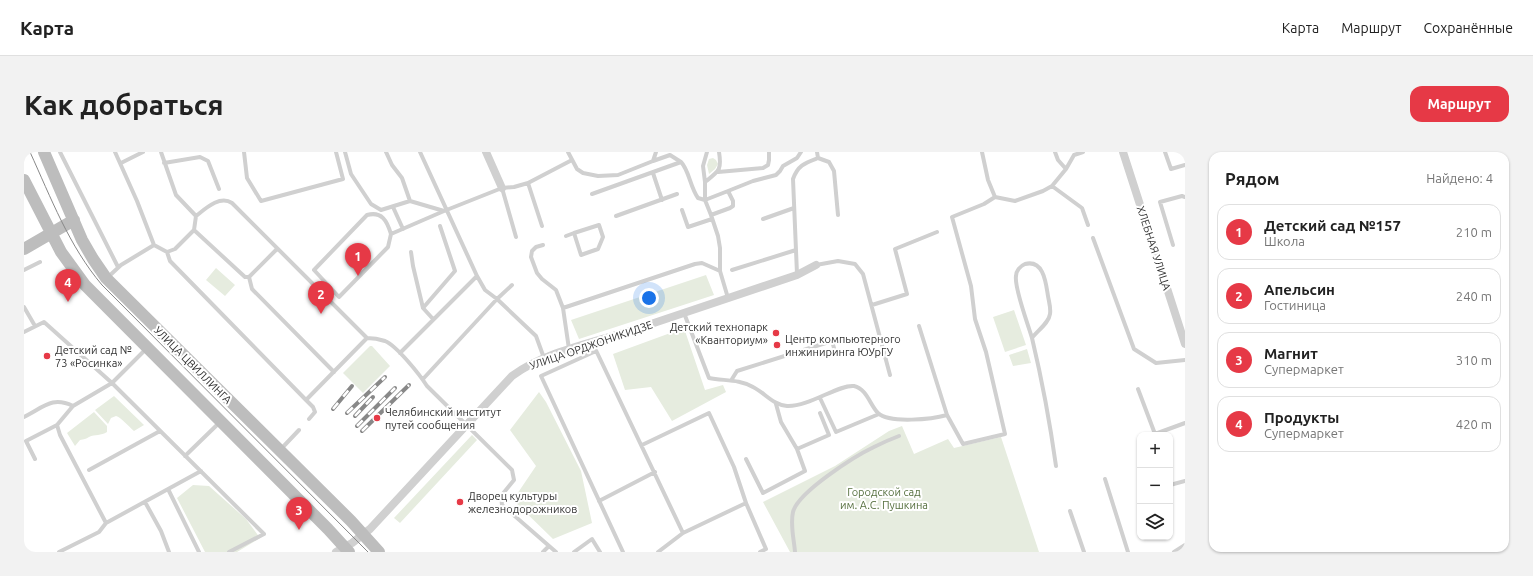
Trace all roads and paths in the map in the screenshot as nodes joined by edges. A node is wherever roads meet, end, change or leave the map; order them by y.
1 (44, 152) edge
2 (60, 152) edge
3 (115, 152) edge
4 (143, 152) edge
5 (161, 152) edge
6 (244, 152) edge
7 (336, 152) edge
8 (345, 152) edge
9 (386, 152) edge
10 (420, 152) edge
11 (486, 152) edge
12 (568, 152) edge
13 (656, 152) edge
14 (707, 152) edge
15 (719, 152) edge
16 (769, 152) edge
17 (801, 152) edge
18 (817, 152) edge
19 (982, 152) edge
20 (1055, 152) edge
21 (1083, 152) edge
22 (1123, 152) edge
23 (1165, 152) edge
24 (818, 158) junction
25 (572, 160) junction
26 (653, 161) junction
27 (681, 162) junction
28 (121, 163) junction
29 (164, 163) junction
30 (1185, 165) edge
31 (1066, 169) junction
32 (652, 172) junction
33 (718, 172) junction
34 (24, 180) edge
35 (705, 182) junction
36 (528, 183) junction
37 (1052, 186) junction
38 (502, 188) junction
39 (218, 189) dead end
40 (728, 191) junction
41 (592, 194) dead end
42 (677, 194) dead end
43 (995, 197) junction
44 (1185, 197) edge
45 (662, 200) junction
46 (705, 200) junction
47 (410, 201) junction
48 (393, 207) junction
49 (794, 208) junction
50 (682, 210) dead end
51 (445, 211) junction
52 (838, 215) dead end
53 (196, 216) junction
54 (616, 216) dead end
55 (711, 217) junction
56 (763, 219) dead end
57 (74, 220) junction
58 (1088, 225) dead end
59 (440, 226) dead end
60 (542, 226) dead end
61 (403, 229) junction
62 (194, 230) junction
63 (936, 232) dead end
64 (50, 233) junction
65 (574, 233) junction
66 (391, 234) junction
67 (566, 236) dead end
68 (516, 237) dead end
69 (1093, 238) dead end
70 (543, 245) dead end
71 (1173, 245) dead end
72 (154, 246) junction
73 (24, 249) edge
74 (277, 249) junction
75 (796, 250) junction
76 (167, 252) junction
77 (411, 252) dead end
78 (40, 262) dead end
79 (816, 266) joint
80 (118, 267) junction
81 (24, 270) edge
82 (732, 270) dead end
83 (720, 271) junction
84 (797, 275) junction
85 (477, 276) junction
86 (249, 277) junction
87 (106, 278) junction
88 (512, 285) dead end
89 (728, 298) junction
90 (497, 299) junction
91 (872, 305) junction
92 (24, 307) edge
93 (423, 308) junction
94 (563, 308) junction
95 (684, 312) junction
96 (433, 319) junction
97 (34, 326) junction
98 (919, 326) dead end
99 (24, 332) edge
100 (367, 338) junction
101 (1032, 338) junction
102 (592, 342) junction
103 (1185, 344) edge
104 (148, 348) junction
105 (569, 350) junction
106 (596, 351) junction
107 (400, 353) junction
108 (836, 355) dead end
109 (544, 359) junction
110 (1185, 360) edge
111 (334, 372) junction
112 (890, 375) dead end
113 (423, 379) junction
114 (732, 379) junction
115 (112, 383) junction
116 (1138, 389) dead end
117 (820, 398) junction
118 (306, 400) junction
119 (776, 404) junction
120 (73, 406) junction
121 (820, 413) dead end
122 (879, 414) junction
123 (947, 415) junction
124 (24, 417) edge
125 (309, 420) dead end
126 (221, 421) junction
127 (1185, 423) edge
128 (56, 425) junction
129 (467, 425) junction
130 (299, 430) dead end
131 (160, 431) junction
132 (899, 436) dead end
133 (642, 445) junction
134 (797, 449) junction
135 (279, 450) junction
136 (185, 456) junction
137 (35, 459) dead end
138 (746, 459) dead end
139 (1056, 466) dead end
140 (89, 470) dead end
141 (201, 471) junction
142 (654, 472) junction
143 (1105, 479) dead end
144 (1185, 481) edge
145 (1173, 484) edge
146 (168, 489) junction
147 (599, 501) junction
148 (146, 502) junction
149 (746, 504) junction
150 (1070, 511) dead end
151 (106, 523) junction
152 (683, 533) junction
153 (363, 535) junction
154 (549, 546) junction
155 (1185, 546) edge
156 (343, 550) edge
157 (59, 552) edge
158 (169, 552) edge
159 (199, 552) edge
160 (229, 552) edge
161 (380, 552) edge
162 (543, 552) edge
163 (556, 552) edge
164 (574, 552) edge
165 (600, 552) edge
166 (624, 552) edge
167 (658, 552) edge
168 (760, 552) edge
169 (795, 552) edge
170 (1084, 552) edge
171 (1128, 552) edge
172 (1174, 552) edge

1 - 57 main road, УЛИЦА ЦВИЛЛИНГА
2 - 80 lane
3 - 28 lane
4 - 28 lane
5 - 29 lane
6 - 7 lane
8 - 48 lane
9 - 47 lane
10 - 51 lane
11 - 38 street
12 - 25 lane
13 - 26 lane
14 - 35 lane
15 - 33 lane
16 - 33 lane
17 - 40 lane
18 - 24 lane
19 - 43 lane
20 - 31 lane
21 - 31 lane
22 - 103 street, ХЛЕБНАЯ УЛИЦА
23 - 30 lane
24 - 49 lane
24 - 52 lane
25 - 26 lane
25 - 36 lane
26 - 27 lane
27 - 32 lane
27 - 46 lane
28 - 72 lane
29 - 39 lane
29 - 53 lane
31 - 37 lane
32 - 41 lane
32 - 45 lane
33 - 35 lane
34 - 64 main road, УЛИЦА ЦВИЛЛИНГА
35 - 46 lane
36 - 38 lane
36 - 60 lane
37 - 43 lane
37 - 58 lane
38 - 51 lane
38 - 68 lane
40 - 46 lane
40 - 55 lane
42 - 45 lane
43 - 123 lane
44 - 71 lane
45 - 54 lane
46 - 55 lane
47 - 48 lane
47 - 51 lane
48 - 61 lane
49 - 56 lane
49 - 75 lane
50 - 55 lane
51 - 61 lane
51 - 85 lane
53 - 62 lane
53 - 74 lane
55 - 83 lane
57 - 64 main road
57 - 87 main road, УЛИЦА ЦВИЛЛИНГА
59 - 93 lane
61 - 66 lane
62 - 76 lane
62 - 86 lane
63 - 91 lane
64 - 73 main road
64 - 104 main road, УЛИЦА ЦВИЛЛИНГА
65 - 65 lane
65 - 67 lane
66 - 66 lane
69 - 110 lane
70 - 94 lane
72 - 76 lane
72 - 80 lane
74 - 86 lane
74 - 100 lane
75 - 82 lane
75 - 84 lane
76 - 118 lane
77 - 93 lane
78 - 81 lane
79 - 84 street, УЛИЦА ОРДЖОНИКИДЗЕ
79 - 91 lane
80 - 87 lane
83 - 89 lane
83 - 94 lane
84 - 89 street, УЛИЦА ОРДЖОНИКИДЗЕ
85 - 90 lane
85 - 96 lane
86 - 111 lane
87 - 135 main road, УЛИЦА ЦВИЛЛИНГА
88 - 90 lane
89 - 95 street, УЛИЦА ОРДЖОНИКИДЗЕ
90 - 109 lane
90 - 113 lane
91 - 112 lane
92 - 97 lane
93 - 96 lane
94 - 105 lane
95 - 102 street, УЛИЦА ОРДЖОНИКИДЗЕ
95 - 114 lane
96 - 107 lane
97 - 99 lane
97 - 115 lane
98 - 123 lane
100 - 107 lane
100 - 111 lane
101 - 101 lane
101 - 139 lane
102 - 105 street, УЛИЦА ОРДЖОНИКИДЗЕ
102 - 106 lane
104 - 115 lane
104 - 126 main road, УЛИЦА ЦВИЛЛИНГА
105 - 109 street, УЛИЦА ОРДЖОНИКИДЗЕ
106 - 133 lane
106 - 147 lane
107 - 113 lane
108 - 114 lane
109 - 129 street, УЛИЦА ОРДЖОНИКИДЗЕ
111 - 118 lane
113 - 129 lane
114 - 119 lane
115 - 120 lane
115 - 131 lane
116 - 127 lane
117 - 119 lane
117 - 122 lane
117 - 122 lane
118 - 125 lane
119 - 134 lane
120 - 124 lane
120 - 128 lane
121 - 134 lane
122 - 123 lane
126 - 136 lane
126 - 156 main road, УЛИЦА ЦВИЛЛИНГА
128 - 137 lane
128 - 151 lane
129 - 153 street, УЛИЦА ОРДЖОНИКИДЗЕ
129 - 154 lane
130 - 135 lane
131 - 136 lane
131 - 140 lane
132 - 169 lane
133 - 142 lane
133 - 149 lane
134 - 138 lane
135 - 153 main road, УЛИЦА ЦВИЛЛИНГА
136 - 141 lane
141 - 146 lane
141 - 160 lane
142 - 147 lane
142 - 152 lane
143 - 171 lane
144 - 145 lane
146 - 148 lane
146 - 159 lane
147 - 166 lane
148 - 151 lane
148 - 158 lane
149 - 152 lane
149 - 168 lane
150 - 170 lane
151 - 157 lane
152 - 167 lane
153 - 156 street, УЛИЦА ОРДЖОНИКИДЗЕ
153 - 161 main road, УЛИЦА ЦВИЛЛИНГА
154 - 162 lane
154 - 163 lane
155 - 172 lane
164 - 165 lane

